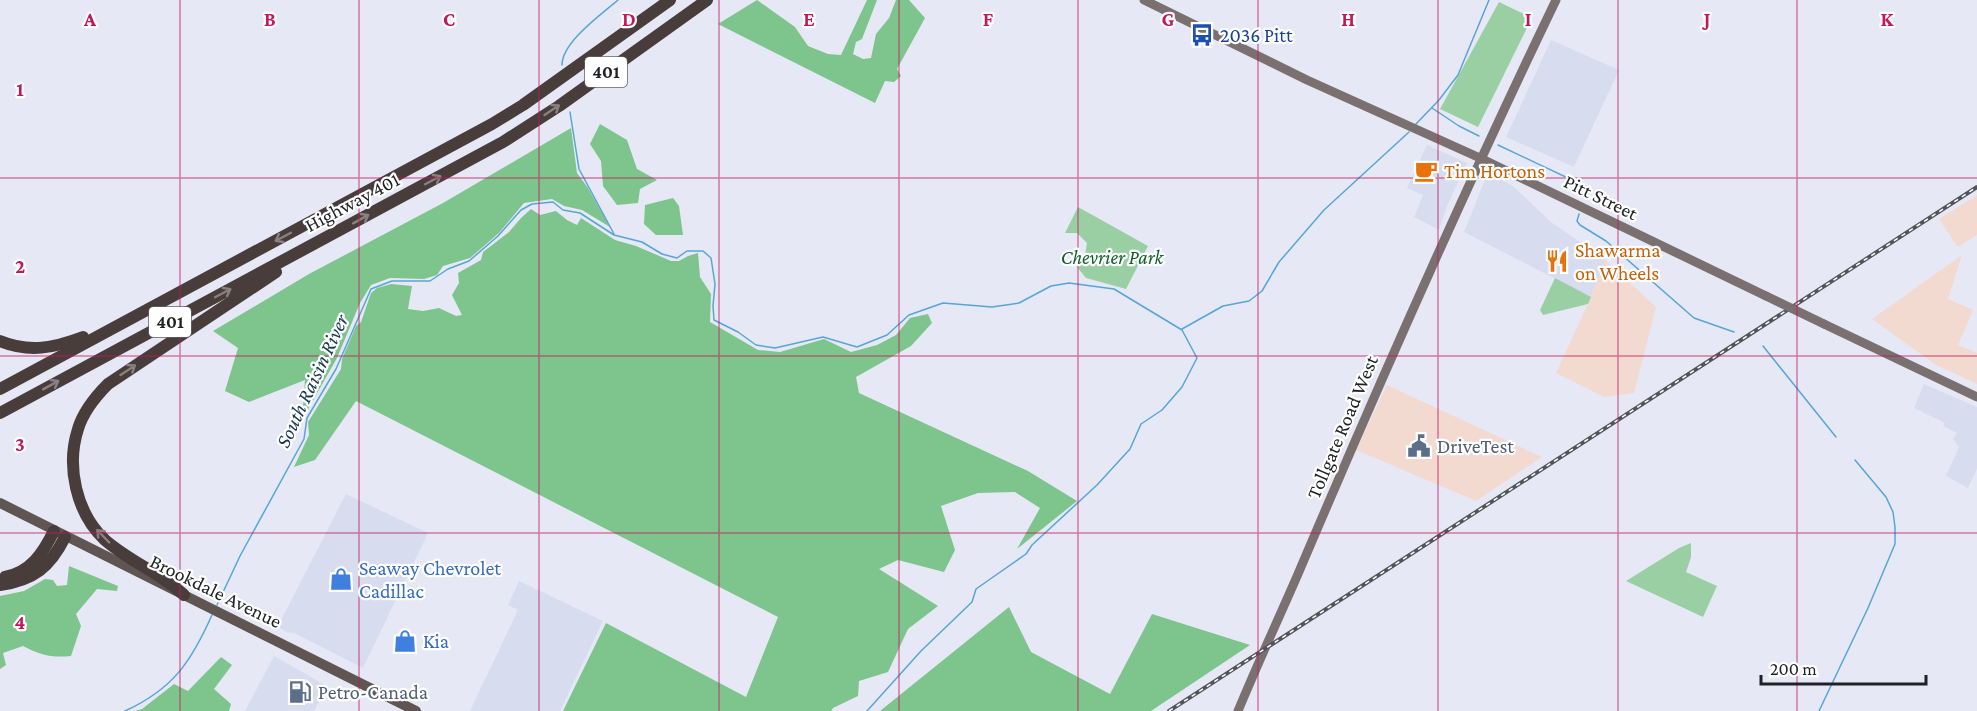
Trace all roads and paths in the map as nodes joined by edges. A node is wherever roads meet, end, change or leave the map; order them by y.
1 (670, 0) edge
2 (707, 0) edge
3 (1144, 0) edge
4 (1556, 0) edge
5 (1480, 158) junction
6 (340, 231) junction
7 (166, 299) junction
8 (0, 341) edge
9 (0, 389) edge
10 (1977, 397) edge
11 (0, 413) edge
12 (0, 503) edge
13 (59, 534) junction
14 (0, 579) edge
15 (0, 585) edge
16 (184, 595) junction
17 (416, 711) edge
18 (1238, 711) edge

1 -> 7 highway, Highway 401 / 401
6 -> 2 highway, Highway 401 / 401
3 - 5 street, Pitt Street
4 - 5 street, Tollgate Road West
5 - 10 street, Pitt Street, bridge
5 - 18 street, Tollgate Road West
11 -> 6 highway, Highway 401 / 401
16 -> 6 highway
7 - 8 highway
7 - 9 highway, Highway 401 / 401
12 - 13 main road, Brookdale Avenue
13 - 14 highway
13 - 15 highway
13 - 16 main road, Brookdale Avenue
16 - 17 main road, Brookdale Avenue

